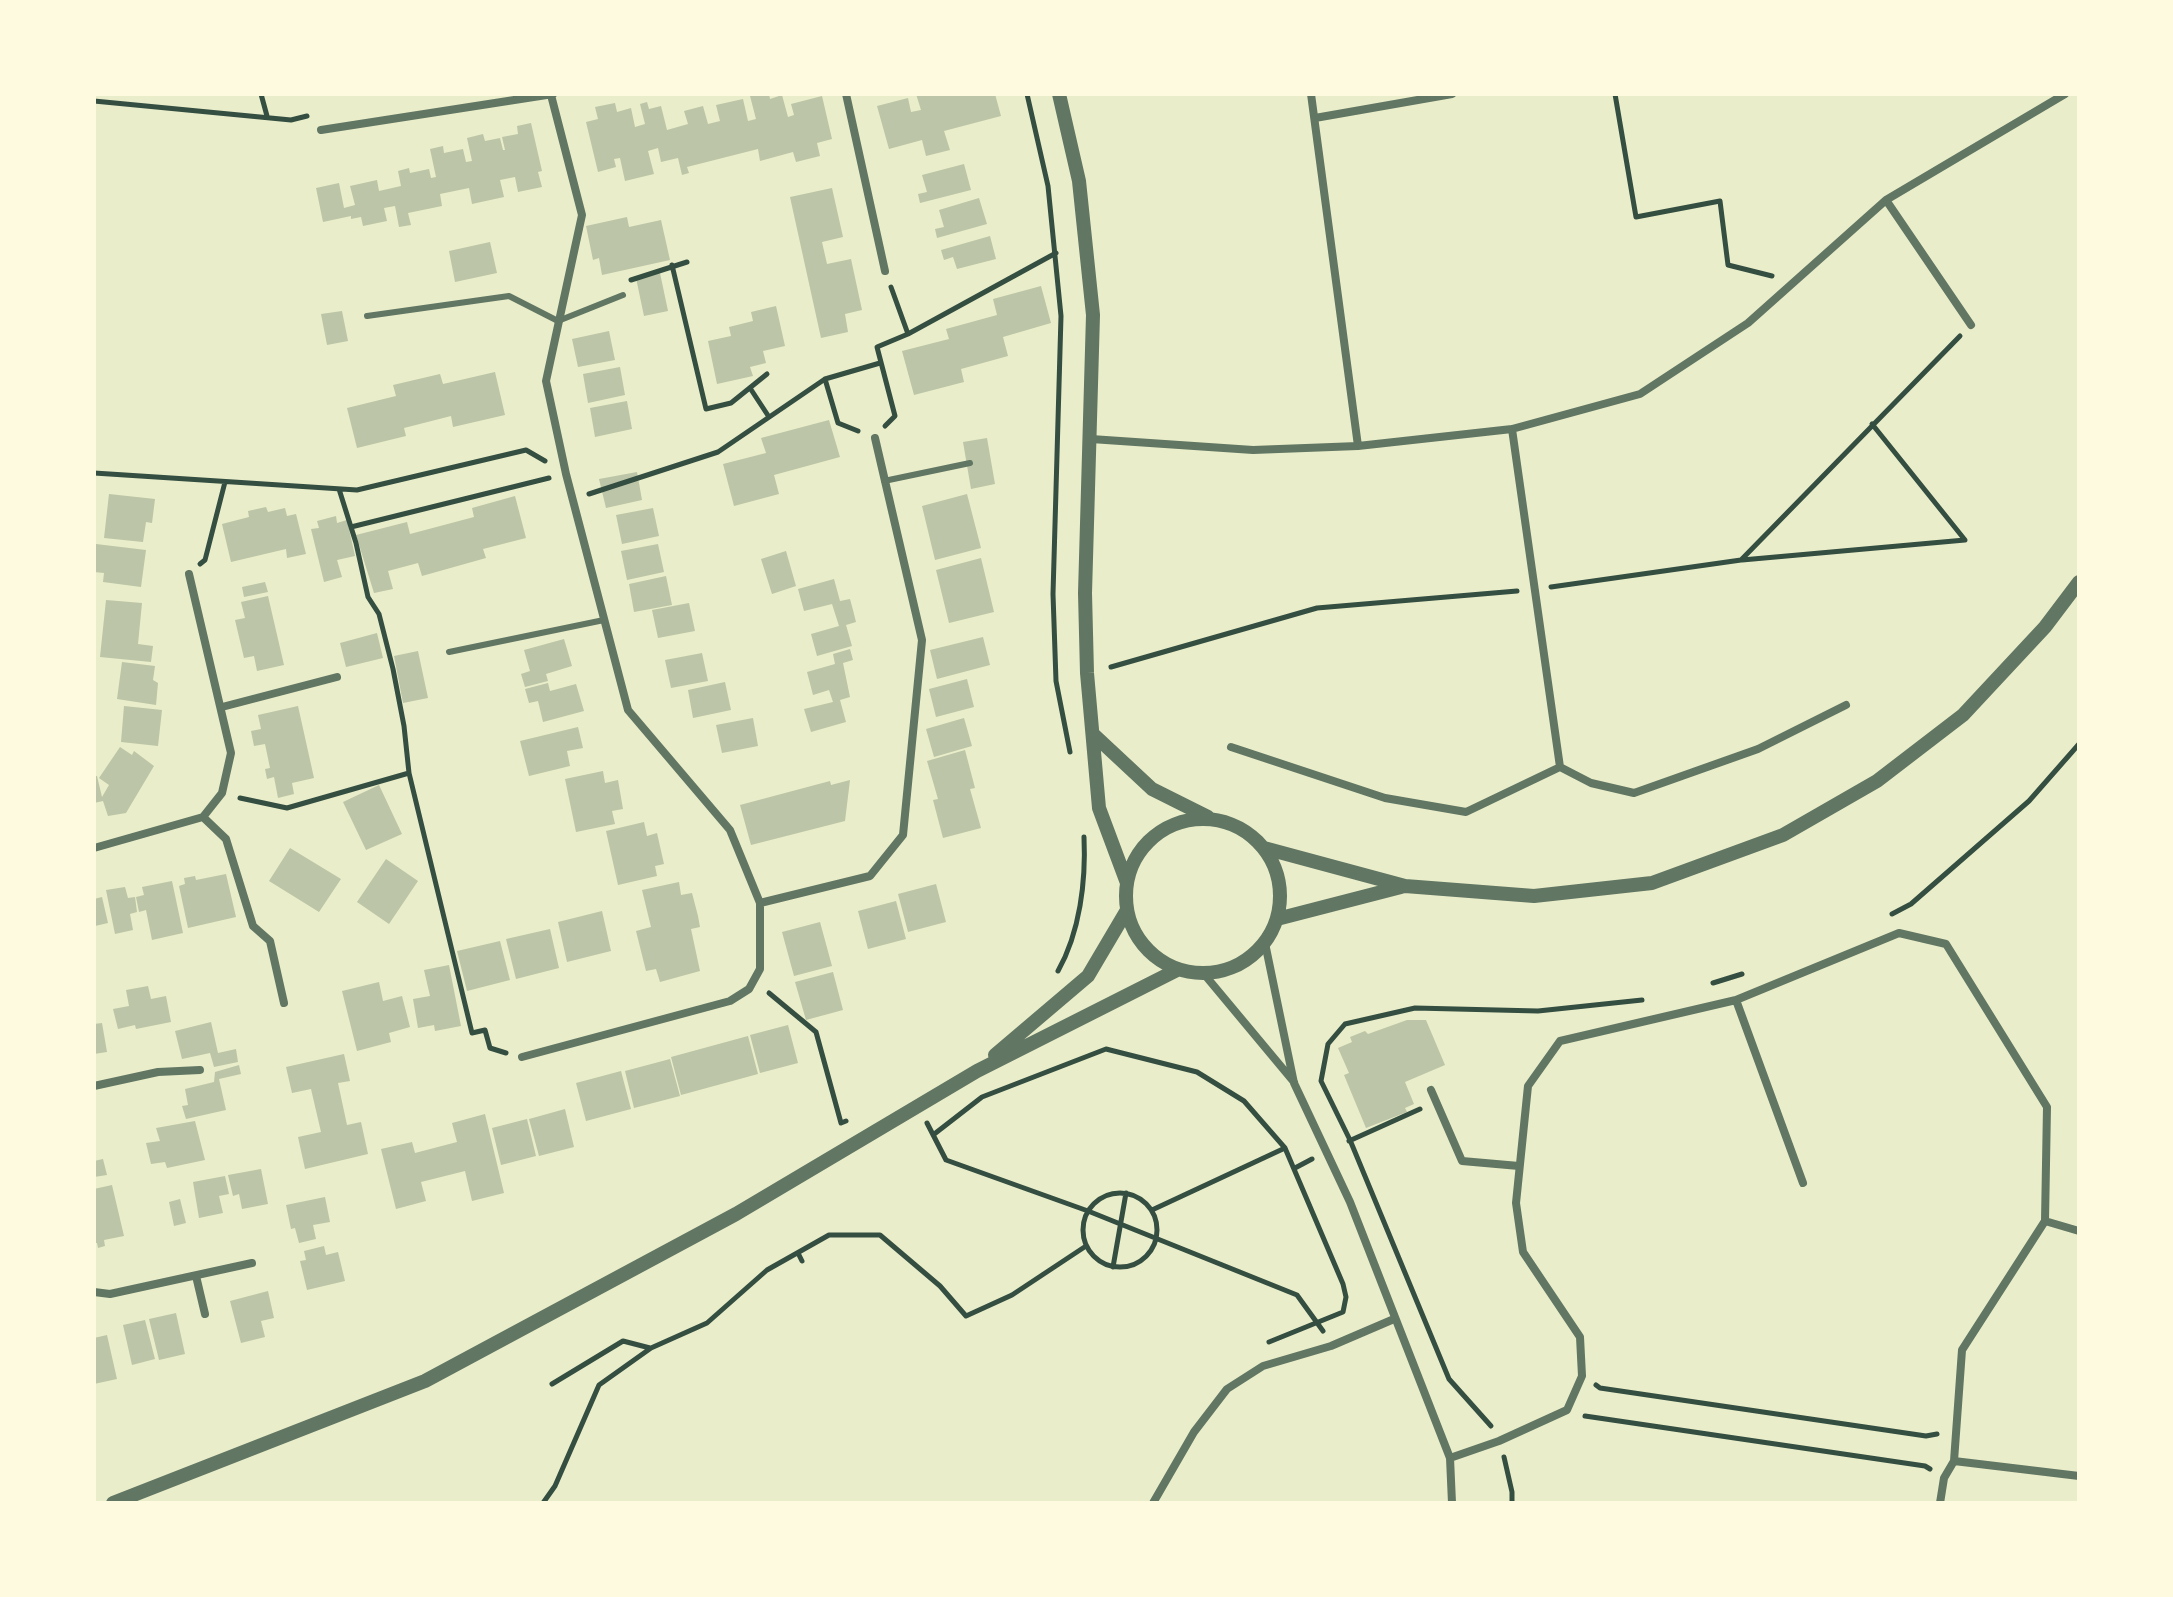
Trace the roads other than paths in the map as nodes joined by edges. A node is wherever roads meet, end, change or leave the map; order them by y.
1 (552, 94) edge
2 (846, 94) edge
3 (1059, 94) edge
4 (1311, 94) edge
5 (1452, 94) edge
6 (2065, 94) edge
7 (1315, 118) junction
8 (321, 130) road end
9 (1886, 200) junction
10 (885, 271) road end
11 (623, 295) dead end
12 (367, 316) dead end
13 (558, 321) junction
14 (1971, 325) road end
15 (1512, 429) junction
16 (875, 438) road end
17 (1091, 439) junction
18 (1358, 446) junction
19 (970, 463) dead end
20 (884, 481) junction
21 (189, 574) road end
22 (2079, 582) edge
23 (604, 620) junction
24 (449, 652) dead end
25 (337, 677) dead end
26 (1846, 705) dead end
27 (222, 707) junction
28 (1093, 734) junction
29 (1231, 747) dead end
30 (1560, 767) junction
31 (203, 817) junction
32 (1212, 819) junction
33 (94, 848) edge
34 (1264, 848) junction
35 (1127, 883) junction
36 (1405, 886) junction
37 (760, 903) junction
38 (1127, 910) junction
39 (1277, 919) junction
40 (1265, 943) junction
41 (1177, 970) junction
42 (1204, 974) junction
43 (1736, 1000) junction
44 (284, 1003) dead end
45 (522, 1057) road end
46 (200, 1070) dead end
47 (977, 1071) junction
48 (1294, 1083) junction
49 (94, 1086) edge
50 (1431, 1090) dead end
51 (1519, 1166) junction
52 (1803, 1183) dead end
53 (2045, 1221) junction
54 (2079, 1231) edge
55 (252, 1263) dead end
56 (196, 1276) junction
57 (94, 1292) edge
58 (205, 1314) dead end
59 (1394, 1319) junction
60 (1450, 1458) junction
61 (1954, 1461) junction
62 (2079, 1476) edge
63 (113, 1503) edge
64 (1153, 1503) edge
65 (1452, 1503) edge
66 (1940, 1503) edge

1 - 8 street
1 - 13 street
2 - 10 street
3 - 17 street
4 - 7 street
5 - 7 street
6 - 9 street
7 - 18 street
9 - 14 street
9 - 15 street
11 - 13 lane
12 - 13 lane
13 - 23 street
15 - 18 street
15 - 30 street
16 - 20 street
17 - 18 street
17 - 28 street
19 - 20 lane
20 - 37 street
21 - 27 street
22 - 36 street
23 - 24 lane
23 - 37 street
25 - 27 street
26 - 30 street
27 - 31 street
28 - 32 street
28 - 35 street
29 - 30 street
31 - 33 street
31 - 44 street
32 - 34 street
32 - 35 street
34 - 36 street
34 - 39 street
35 - 38 street
36 - 39 street
37 - 45 street
38 - 41 street
38 - 47 street
39 - 40 street
40 - 42 street
40 - 48 street
41 - 42 street
41 - 47 street
42 - 48 street
43 - 51 street
43 - 52 street
43 - 53 street
46 - 49 street
47 - 63 street
48 - 59 street
50 - 51 street
51 - 60 street
53 - 54 street
53 - 61 street
55 - 56 street
56 - 57 street
56 - 58 street
59 - 60 street
59 - 64 street
60 - 65 street
61 - 62 street
61 - 66 street

